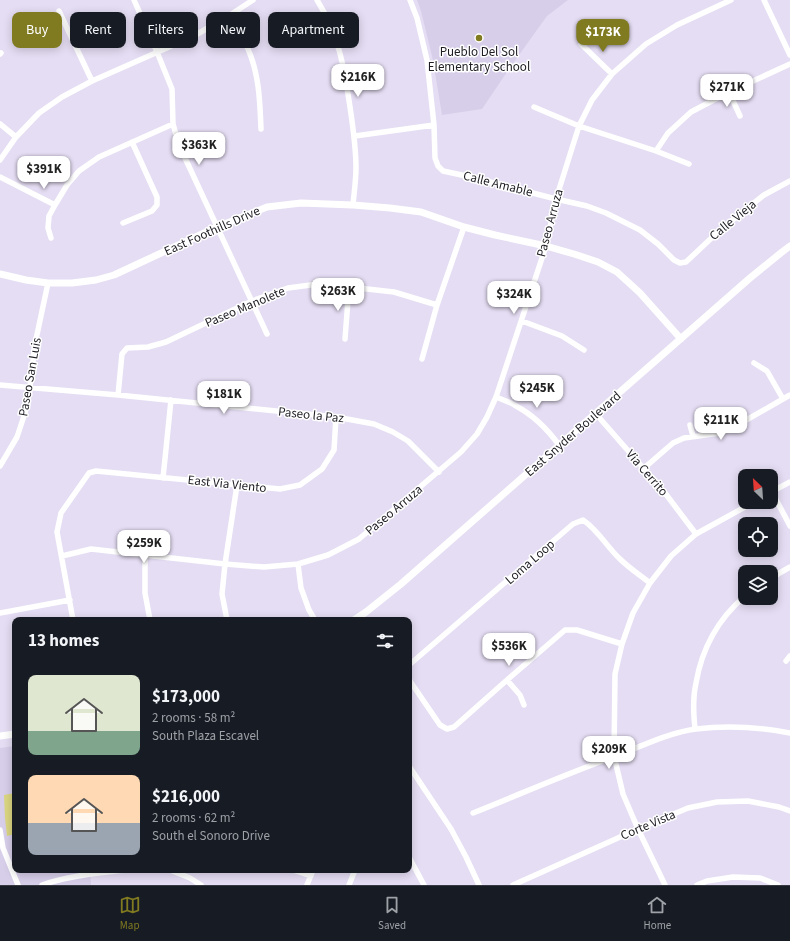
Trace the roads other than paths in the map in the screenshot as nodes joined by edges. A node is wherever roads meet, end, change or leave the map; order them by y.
1 (134, 0) edge
2 (253, 0) edge
3 (317, 0) edge
4 (410, 0) edge
5 (731, 0) edge
6 (764, 0) edge
7 (59, 11) dead end
8 (235, 12) edge
9 (206, 29) edge
10 (581, 44) dead end
11 (247, 48) edge
12 (157, 52) junction
13 (790, 55) edge
14 (790, 64) edge
15 (612, 74) junction
16 (92, 81) junction
17 (729, 92) junction
18 (534, 107) dead end
19 (740, 116) dead end
20 (0, 124) edge
21 (173, 124) junction
22 (434, 125) junction
23 (579, 126) junction
24 (261, 129) dead end
25 (355, 136) junction
26 (16, 137) junction
27 (132, 142) junction
28 (656, 151) junction
29 (0, 160) edge
30 (689, 164) dead end
31 (0, 177) edge
32 (790, 180) edge
33 (556, 199) junction
34 (54, 205) junction
35 (353, 205) junction
36 (123, 223) dead end
37 (217, 227) junction
38 (464, 227) junction
39 (52, 238) dead end
40 (546, 246) junction
41 (790, 246) edge
42 (680, 263) joint
43 (0, 274) edge
44 (48, 284) junction
45 (349, 287) junction
46 (252, 301) junction
47 (437, 305) junction
48 (522, 321) junction
49 (267, 334) dead end
50 (345, 339) dead end
51 (681, 339) junction
52 (584, 350) dead end
53 (422, 359) dead end
54 (754, 363) dead end
55 (0, 385) edge
56 (30, 387) junction
57 (118, 395) junction
58 (790, 395) edge
59 (496, 397) junction
60 (783, 399) junction
61 (171, 400) junction
62 (596, 414) junction
63 (336, 417) junction
64 (690, 425) dead end
65 (693, 436) junction
66 (559, 445) junction
67 (0, 466) edge
68 (643, 469) junction
69 (439, 472) junction
70 (163, 478) junction
71 (790, 482) edge
72 (237, 485) junction
73 (778, 489) edge
74 (778, 503) edge
75 (741, 509) edge
76 (790, 526) edge
77 (696, 534) junction
78 (145, 555) junction
79 (62, 556) junction
80 (225, 564) junction
81 (298, 564) junction
82 (790, 568) edge
83 (778, 574) edge
84 (650, 583) junction
85 (70, 600) junction
86 (738, 602) edge
87 (0, 613) edge
88 (73, 617) edge
89 (149, 617) edge
90 (227, 617) edge
91 (313, 617) edge
92 (358, 617) edge
93 (622, 644) junction
94 (412, 663) edge
95 (507, 680) junction
96 (412, 684) edge
97 (524, 705) dead end
98 (695, 729) junction
99 (790, 732) edge
100 (12, 734) edge
101 (0, 736) edge
102 (614, 756) junction
103 (412, 771) edge
104 (790, 811) edge
105 (474, 813) dead end
106 (638, 829) junction
107 (0, 830) edge
108 (412, 863) edge
109 (12, 869) edge
110 (13, 873) edge
111 (102, 873) edge
112 (178, 873) edge
113 (302, 873) edge
114 (312, 873) edge
115 (354, 873) edge
116 (311, 876) junction
117 (18, 885) edge
118 (42, 885) edge
119 (201, 885) edge
120 (307, 885) edge
121 (349, 885) edge
122 (424, 885) edge
123 (479, 885) edge
124 (513, 885) edge
125 (665, 885) edge
126 (697, 885) edge
127 (778, 885) edge

1 - 12 street
2 - 8 street
3 - 25 street
4 - 22 street, Calle Amable
5 - 15 street, Paseo Arruza
6 - 13 street
7 - 16 street
9 - 12 street
10 - 15 street
11 - 24 street
12 - 16 street
12 - 21 street
14 - 17 street
15 - 23 street, Paseo Arruza
16 - 26 street
17 - 19 street
17 - 28 street
18 - 23 street
20 - 26 street
21 - 27 street
21 - 37 street
22 - 25 street
22 - 33 street, Calle Amable
23 - 28 street
23 - 33 street, Paseo Arruza
25 - 35 street
26 - 29 street
27 - 34 street
27 - 36 street
28 - 30 street
31 - 34 street
32 - 42 street, Calle Vieja
33 - 40 street, Paseo Arruza
33 - 42 street, Calle Amable
34 - 39 street
35 - 37 street, East Foothills Drive
35 - 38 street, East Foothills Drive
37 - 44 street, East Foothills Drive
37 - 46 street
38 - 40 street, East Foothills Drive
38 - 47 street
40 - 48 street, Paseo Arruza
40 - 51 street, East Foothills Drive
41 - 51 street, East Snyder Boulevard
43 - 44 street, East Foothills Drive
44 - 56 street, Paseo San Luis
45 - 46 street, Paseo Manolete
45 - 47 street, Paseo Manolete
45 - 50 street
46 - 49 street
46 - 57 street, Paseo Manolete
47 - 53 street
48 - 52 street
48 - 59 street, Paseo Arruza
51 - 62 street, East Snyder Boulevard
54 - 60 street
55 - 56 street, Paseo la Paz
56 - 57 street, Paseo la Paz
56 - 67 street, Paseo San Luis
57 - 61 street, Paseo la Paz
58 - 60 street
59 - 66 street
59 - 69 street, Paseo Arruza
60 - 65 street
61 - 63 street, Paseo la Paz
61 - 70 street
62 - 66 street, East Snyder Boulevard
62 - 68 street, Via Cerrito
63 - 69 street, Paseo la Paz
63 - 72 street, East Via Viento
64 - 65 street
65 - 68 street
66 - 92 street, East Snyder Boulevard
68 - 77 street, Via Cerrito
69 - 81 street, Paseo Arruza
70 - 72 street, East Via Viento
70 - 79 street, East Via Viento
71 - 73 street
72 - 80 street
74 - 76 street
75 - 77 street
77 - 84 street
78 - 79 street, Paseo Arruza
78 - 80 street, Paseo Arruza
78 - 89 street
79 - 85 street, East Via Viento
80 - 81 street, Paseo Arruza
80 - 90 street
81 - 91 street
82 - 83 street
84 - 93 street
84 - 94 street, Loma Loop
85 - 87 street
85 - 88 street, East Via Viento
86 - 98 street
93 - 95 street
93 - 102 street
95 - 96 street
95 - 97 street
98 - 99 street
98 - 102 street
100 - 101 street
102 - 105 street
102 - 106 street
103 - 123 street
104 - 106 street, Corte Vista
106 - 124 street, Corte Vista
106 - 125 street
107 - 109 street
108 - 122 street
110 - 117 street
111 - 118 street
112 - 119 street
113 - 116 street
114 - 116 street
115 - 121 street
116 - 120 street
126 - 127 street

